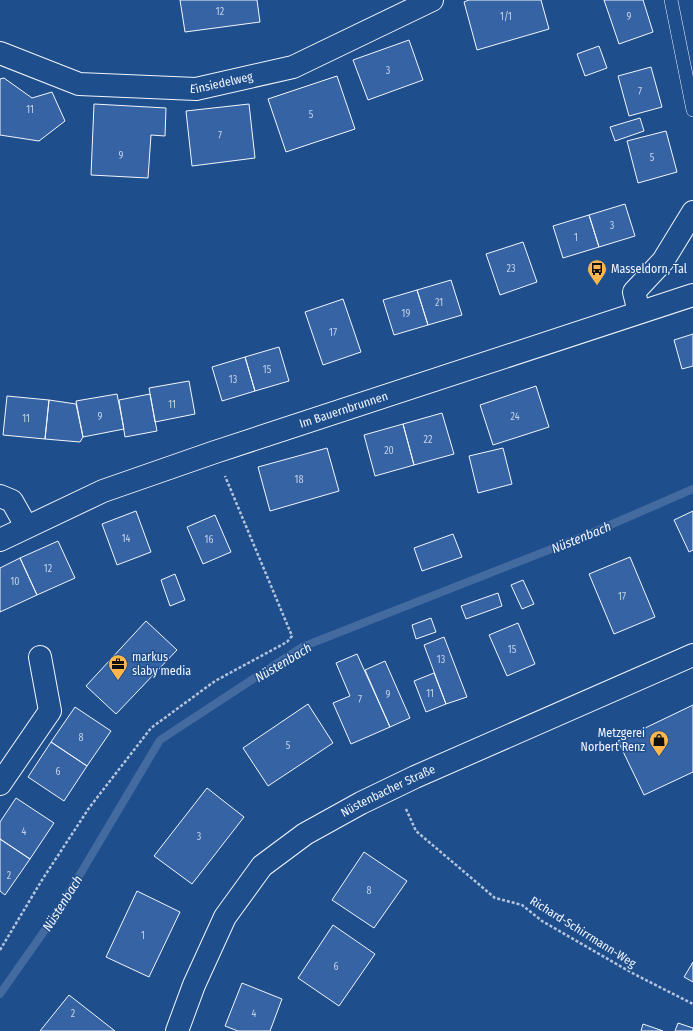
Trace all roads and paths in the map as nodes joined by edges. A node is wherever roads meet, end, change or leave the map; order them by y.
1 (432, 0) edge
2 (671, 0) edge
3 (0, 53) edge
4 (693, 110) edge
5 (693, 212) edge
6 (693, 295) edge
7 (639, 312) junction
8 (215, 452) junction
9 (0, 496) edge
10 (26, 526) junction
11 (0, 540) edge
12 (693, 655) edge
13 (40, 657) dead end
14 (0, 784) edge
15 (416, 831) dead end
16 (0, 950) edge
17 (693, 1004) edge
18 (177, 1031) edge

1 - 3 street, Einsiedelweg
2 - 4 lane
5 - 7 street
6 - 7 street, Im Bauernbrunnen
7 - 8 street, Im Bauernbrunnen
8 - 10 street, Im Bauernbrunnen
8 - 16 path
9 - 10 street
10 - 11 street, Im Bauernbrunnen
12 - 18 street, Nüstenbacher Straße
13 - 14 street
15 - 17 path, Richard-Schirrmann-Weg

